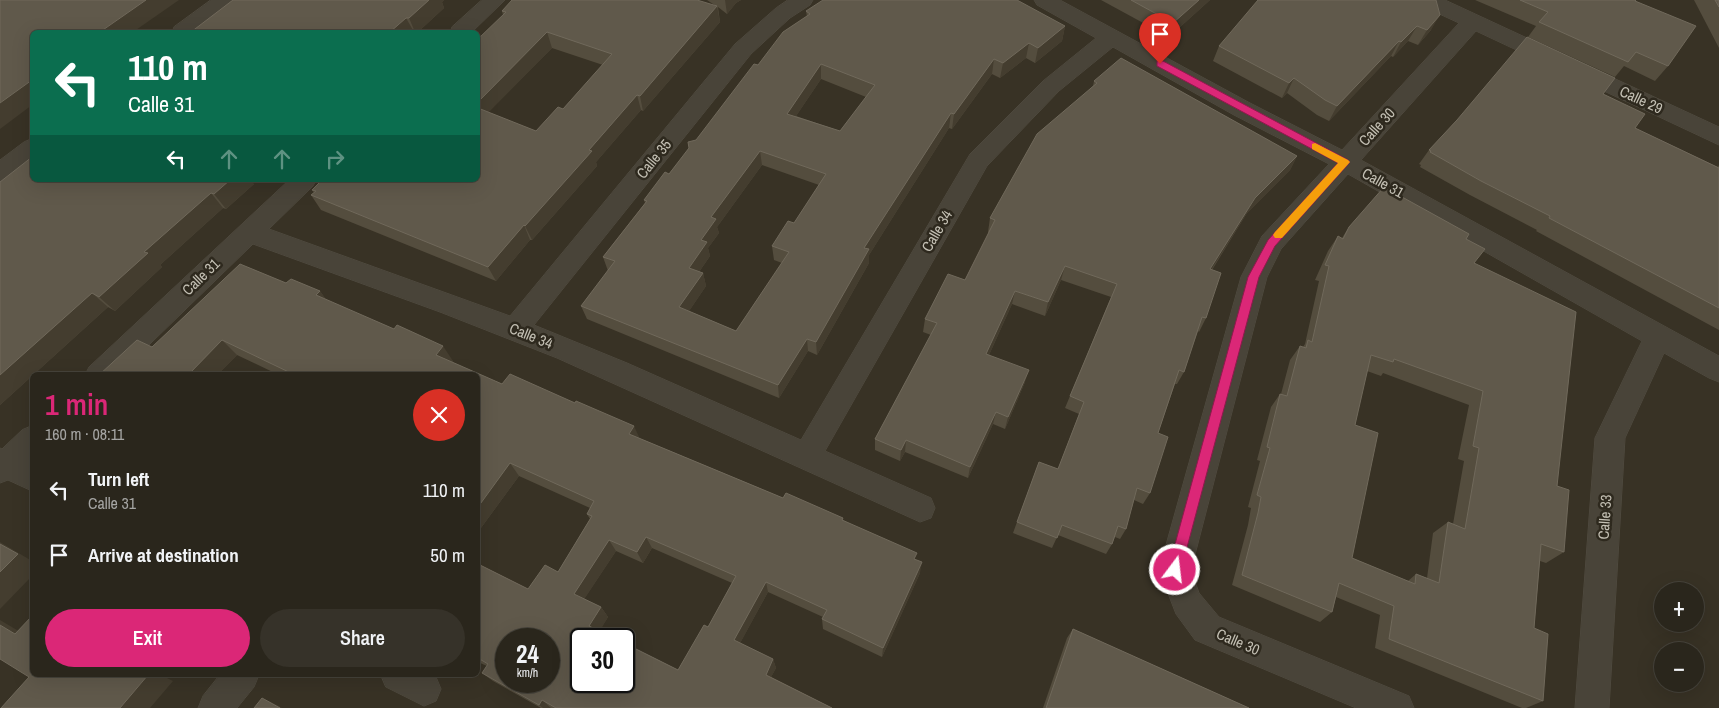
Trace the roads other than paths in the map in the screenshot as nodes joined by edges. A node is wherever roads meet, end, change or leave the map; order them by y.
1 (225, 0) edge
2 (495, 0) edge
3 (803, 0) edge
4 (1044, 0) edge
5 (1427, 0) edge
6 (1473, 21) junction
7 (185, 30) edge
8 (462, 30) edge
9 (1111, 37) junction
10 (1719, 137) edge
11 (30, 150) edge
12 (1345, 162) junction
13 (0, 173) edge
14 (302, 182) edge
15 (249, 232) junction
16 (515, 329) junction
17 (1658, 336) junction
18 (1719, 370) edge
19 (103, 372) edge
20 (30, 441) edge
21 (806, 458) junction
22 (2, 465) edge
23 (30, 477) edge
24 (920, 508) dead end
25 (240, 677) edge
26 (215, 708) edge
27 (1397, 708) edge
28 (1592, 708) edge

1 - 7 street
2 - 8 street
3 - 16 street, Calle 35
4 - 9 street, Calle 31
5 - 6 street, Calle 29
6 - 10 street, Calle 29
6 - 12 street, Calle 30
9 - 12 street, Calle 31
9 - 21 street, Calle 34
11 - 13 street
12 - 17 street, Calle 31
12 - 27 street, Calle 30
14 - 15 street, Calle 31
15 - 16 street, Calle 34
15 - 19 street, Calle 31
16 - 21 street, Calle 34
17 - 18 street, Calle 31
17 - 28 street, Calle 33
20 - 22 street
21 - 24 street, Calle 34
22 - 23 street
25 - 26 street

